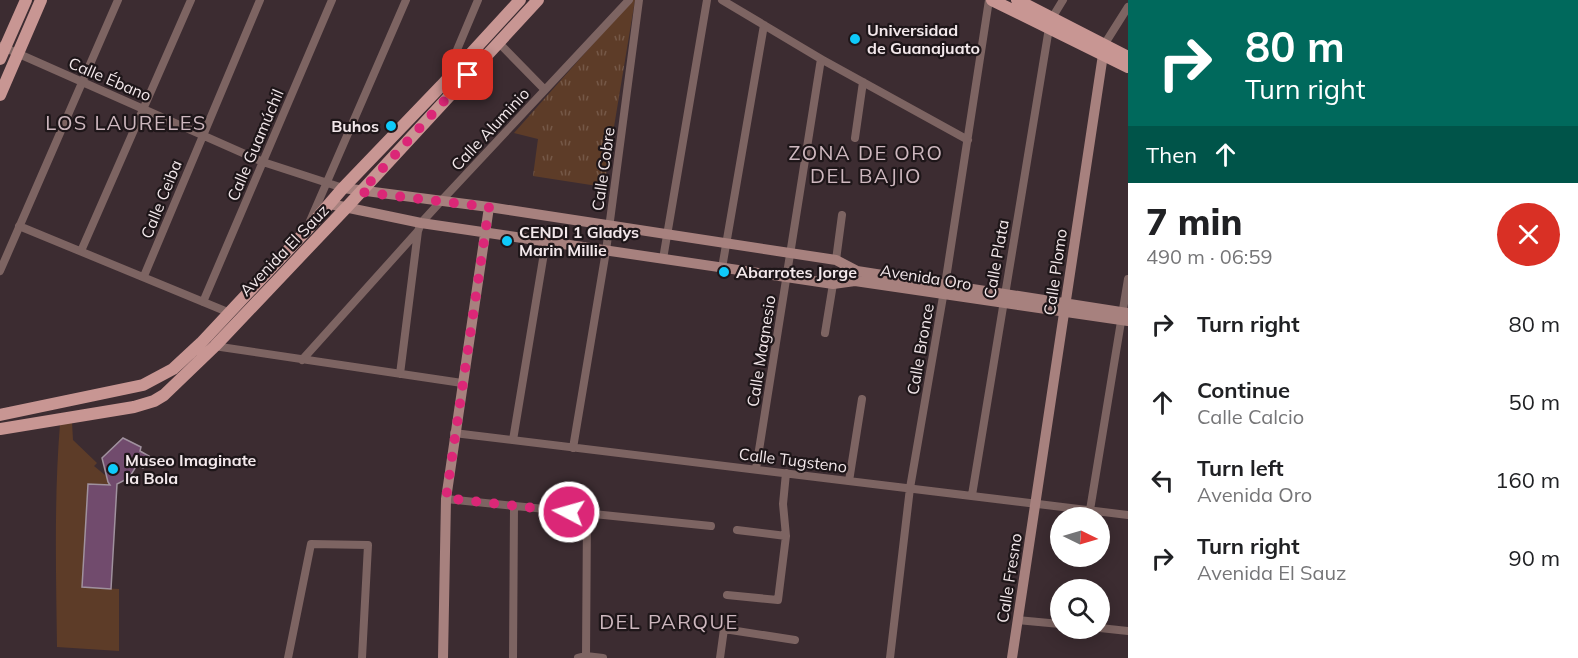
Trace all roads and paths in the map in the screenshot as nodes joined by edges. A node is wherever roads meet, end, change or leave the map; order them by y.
1 (26, 0) edge
2 (41, 0) edge
3 (118, 0) edge
4 (190, 0) edge
5 (260, 0) edge
6 (333, 0) edge
7 (406, 0) edge
8 (478, 0) edge
9 (520, 0) edge
10 (538, 0) edge
11 (629, 0) edge
12 (639, 0) edge
13 (707, 0) edge
14 (722, 0) edge
15 (990, 0) edge
16 (1017, 0) edge
17 (1063, 0) edge
18 (1128, 7) edge
19 (1050, 23) junction
20 (764, 25) junction
21 (498, 42) junction
22 (1104, 49) junction
23 (2, 50) edge
24 (18, 53) junction
25 (1128, 57) edge
26 (821, 59) junction
27 (1128, 67) edge
28 (863, 82) junction
29 (82, 83) junction
30 (441, 86) junction
31 (545, 90) junction
32 (0, 95) edge
33 (144, 108) junction
34 (202, 135) junction
35 (855, 138) dead end
36 (968, 140) junction
37 (263, 162) junction
38 (326, 183) junction
39 (343, 188) junction
40 (361, 192) junction
41 (442, 200) junction
42 (330, 204) junction
43 (489, 207) junction
44 (346, 208) junction
45 (842, 215) dead end
46 (609, 225) junction
47 (19, 226) junction
48 (420, 227) junction
49 (306, 231) junction
50 (484, 232) junction
51 (667, 235) junction
52 (546, 241) junction
53 (725, 244) junction
54 (81, 251) junction
55 (606, 251) junction
56 (789, 254) junction
57 (663, 259) junction
58 (836, 260) junction
59 (722, 268) junction
60 (0, 271) edge
61 (144, 276) junction
62 (786, 276) junction
63 (1128, 279) edge
64 (833, 284) junction
65 (944, 290) junction
66 (1003, 299) junction
67 (203, 302) junction
68 (1065, 309) junction
69 (230, 313) junction
70 (1125, 317) edge
71 (825, 333) dead end
72 (201, 343) junction
73 (215, 346) junction
74 (302, 360) junction
75 (400, 374) junction
76 (462, 383) junction
77 (862, 399) dead end
78 (0, 415) edge
79 (32, 424) junction
80 (0, 429) edge
81 (454, 433) junction
82 (513, 441) junction
83 (573, 448) junction
84 (756, 470) junction
85 (786, 473) junction
86 (849, 481) junction
87 (910, 488) junction
88 (972, 495) junction
89 (446, 498) junction
90 (1035, 503) junction
91 (514, 506) junction
92 (1066, 507) edge
93 (1091, 507) edge
94 (1110, 513) edge
95 (587, 514) junction
96 (1128, 515) edge
97 (711, 526) dead end
98 (737, 530) dead end
99 (786, 536) junction
100 (727, 595) dead end
101 (1017, 620) junction
102 (1050, 623) edge
103 (1110, 629) edge
104 (1128, 631) edge
105 (795, 640) dead end
106 (582, 657) edge
107 (288, 658) edge
108 (362, 658) edge
109 (443, 658) edge
110 (513, 658) edge
111 (603, 658) edge
112 (720, 658) edge
113 (890, 658) edge
114 (1012, 658) edge

1 - 23 main road
2 - 24 main road
3 - 29 street
4 - 33 street
5 - 34 street, Calle Ceiba
6 - 37 street, Calle Guamúchil
7 - 38 street
8 - 30 street
9 - 30 main road, Avenida El Sauz
10 - 21 main road, Avenida El Sauz
11 - 31 street, Calle Aluminio
12 - 46 street, Calle Cobre
13 - 51 street
14 - 20 street
15 - 19 main road
15 - 36 street, Calle Bronce
16 - 19 main road
17 - 19 street
18 - 22 street
19 - 22 main road
19 - 66 street, Calle Plata
20 - 26 street
20 - 53 street
21 - 31 street
21 - 40 main road, Avenida El Sauz
22 - 25 main road
22 - 27 main road
22 - 68 main road, Calle Plomo
23 - 24 street, Calle Ébano
24 - 29 street, Calle Ébano
24 - 32 main road
26 - 28 street
26 - 56 street, Calle Magnesio
28 - 35 street
28 - 36 street
29 - 33 street, Calle Ébano
29 - 47 street
30 - 39 main road, Avenida El Sauz
31 - 41 street, Calle Aluminio
33 - 34 street, Calle Ébano
33 - 54 street
34 - 37 street, Calle Ébano
34 - 61 street, Calle Ceiba
36 - 65 street, Calle Bronce
37 - 38 street, Calle Ébano
37 - 67 street, Calle Guamúchil
38 - 39 street, Calle Ébano
38 - 49 street
39 - 40 main road, Avenida Oro
39 - 42 main road, Avenida El Sauz
40 - 41 main road, Avenida Oro
40 - 44 main road, Avenida El Sauz
41 - 43 main road, Avenida Oro
41 - 48 street, Calle Aluminio
42 - 44 main road, Avenida Oro
42 - 49 main road, Avenida El Sauz
43 - 46 main road, Avenida Oro
43 - 50 main road
44 - 48 main road, Avenida Oro
44 - 73 main road, Avenida El Sauz
45 - 58 street
46 - 51 main road, Avenida Oro
46 - 55 street, Calle Cobre
47 - 54 street
47 - 60 street
48 - 50 main road, Avenida Oro
48 - 74 street, Calle Aluminio
48 - 75 street
49 - 69 main road, Avenida El Sauz
50 - 52 main road, Avenida Oro
50 - 76 main road
51 - 53 main road, Avenida Oro
51 - 57 street
52 - 55 main road, Avenida Oro
52 - 82 street
53 - 56 main road, Avenida Oro
53 - 59 street
54 - 61 street
55 - 57 main road, Avenida Oro
55 - 83 street, Calle Cobre
56 - 58 main road, Avenida Oro
56 - 62 street, Calle Magnesio
57 - 59 main road, Avenida Oro
58 - 65 main road, Avenida Oro
59 - 62 main road, Avenida Oro
61 - 67 street
62 - 64 main road, Avenida Oro
62 - 84 street, Calle Magnesio
63 - 70 street
64 - 65 main road, Avenida Oro
64 - 71 street
65 - 66 main road, Avenida Oro
65 - 87 street, Calle Bronce
66 - 68 main road, Avenida Oro
66 - 88 street, Calle Plata
67 - 69 street
68 - 70 main road, Avenida Oro
68 - 90 main road, Calle Plomo
69 - 72 main road, Avenida El Sauz
70 - 93 street
72 - 73 street
72 - 78 main road, Avenida El Sauz
73 - 74 street
73 - 79 main road, Avenida El Sauz
74 - 75 street
75 - 76 street
76 - 81 main road
77 - 86 street
78 - 79 street
79 - 80 main road, Avenida El Sauz
81 - 82 street, Calle Tugsteno
81 - 89 main road
82 - 83 street, Calle Tugsteno
83 - 84 street, Calle Tugsteno
84 - 85 street, Calle Tugsteno
85 - 86 street, Calle Tugsteno
85 - 99 street
86 - 87 street, Calle Tugsteno
87 - 88 street, Calle Tugsteno
87 - 113 street, Calle Bronce
88 - 90 street, Calle Tugsteno
89 - 91 street
89 - 109 main road
90 - 92 street, Calle Tugsteno
90 - 101 main road, Calle Fresno
91 - 95 street
91 - 110 street
94 - 96 street, Calle Tugsteno
95 - 97 street
95 - 106 street
98 - 99 street
99 - 100 street
101 - 102 street
101 - 114 main road, Calle Fresno
103 - 104 street
105 - 112 street
106 - 111 street
107 - 108 street

